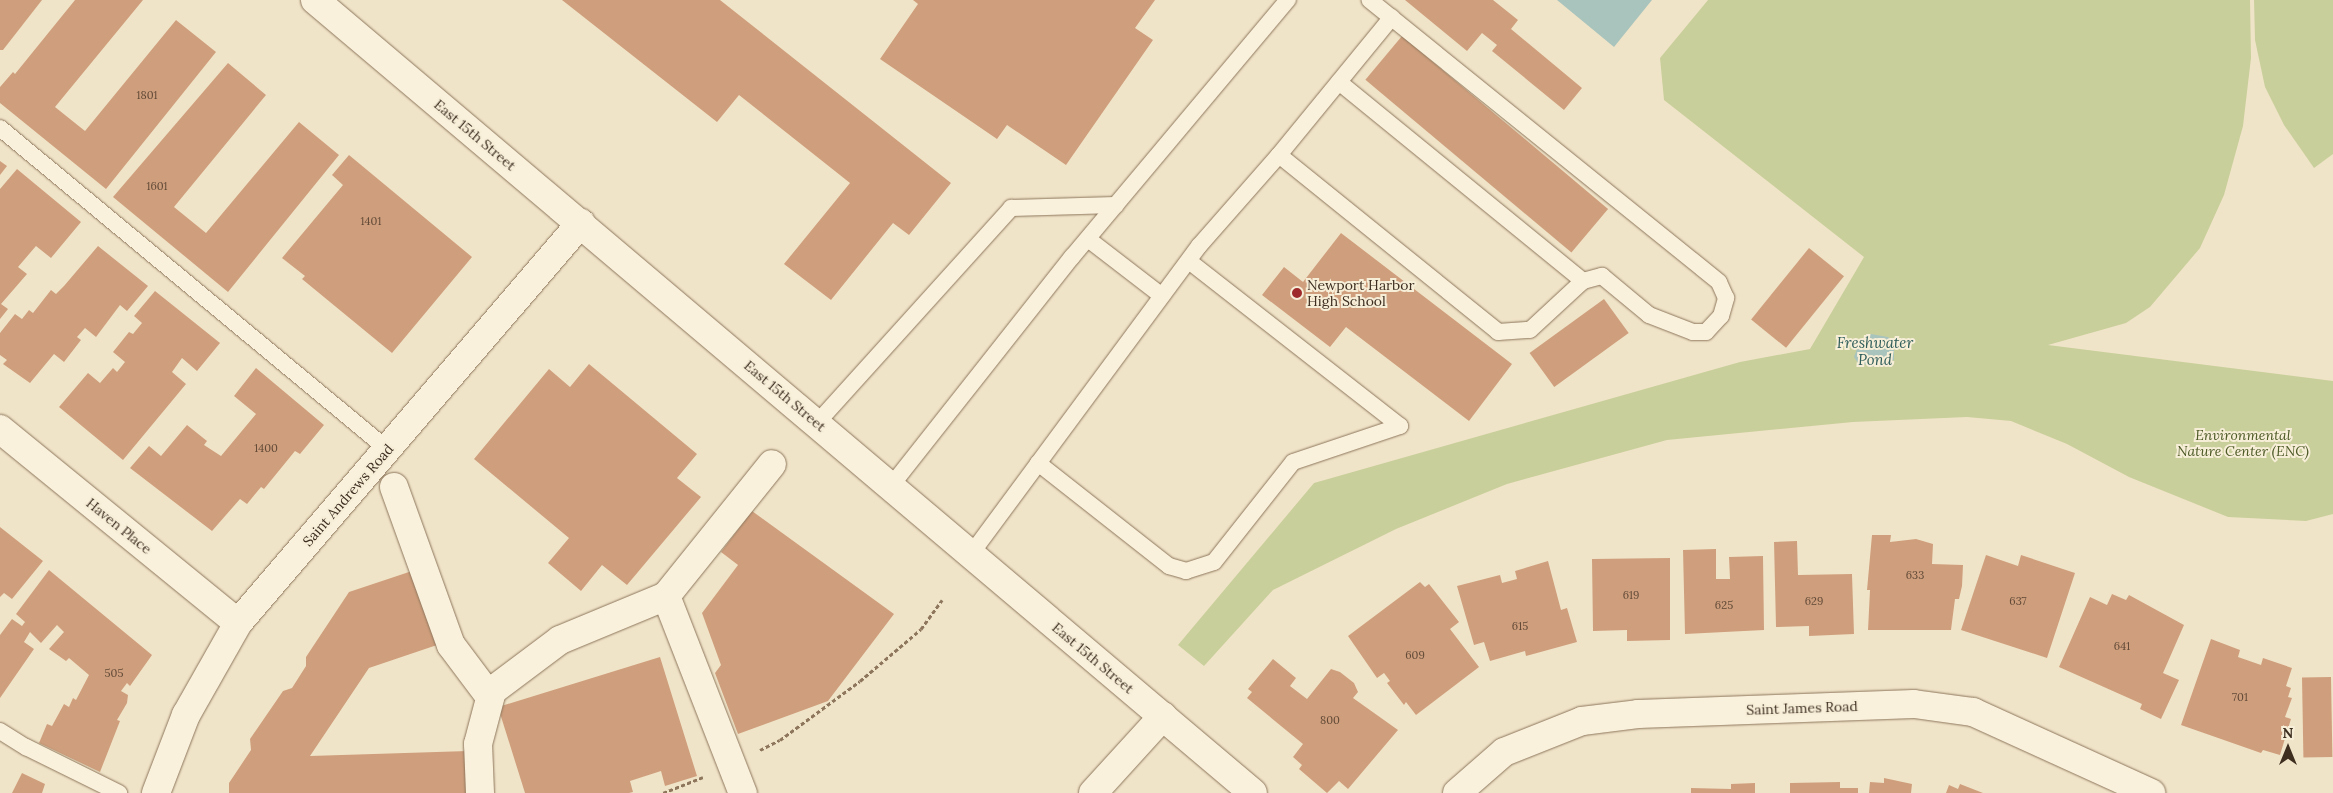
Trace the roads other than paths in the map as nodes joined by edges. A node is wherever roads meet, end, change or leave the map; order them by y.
1 (315, 0) edge
2 (1288, 0) edge
3 (1370, 0) edge
4 (1392, 18) junction
5 (1339, 82) junction
6 (0, 128) edge
7 (1279, 155) junction
8 (1116, 206) junction
9 (581, 223) junction
10 (1088, 239) junction
11 (1188, 261) junction
12 (1583, 281) junction
13 (1162, 296) junction
14 (817, 423) junction
15 (0, 429) edge
16 (387, 449) junction
17 (1038, 463) junction
18 (772, 464) dead end
19 (891, 486) junction
20 (394, 487) dead end
21 (971, 554) junction
22 (666, 596) junction
23 (238, 623) junction
24 (490, 697) junction
25 (1163, 716) junction
26 (0, 731) edge
27 (119, 793) edge
28 (156, 793) edge
29 (480, 793) edge
30 (743, 793) edge
31 (1093, 793) edge
32 (1253, 793) edge
33 (1457, 793) edge
34 (2151, 793) edge

1 - 9 street, East 15th Street
2 - 8 lane
3 - 4 lane
4 - 5 lane
4 - 12 lane
5 - 7 lane
5 - 12 lane
6 - 16 lane
7 - 11 lane
7 - 12 lane
8 - 10 lane
8 - 14 lane
9 - 14 street, East 15th Street
9 - 16 street, Saint Andrews Road
10 - 13 lane
10 - 19 lane
11 - 13 lane
11 - 17 lane
13 - 17 lane
14 - 19 street, East 15th Street
15 - 23 street, Haven Place
16 - 23 street, Saint Andrews Road
17 - 21 lane
18 - 22 street
19 - 21 street, East 15th Street
20 - 24 street
21 - 25 street, East 15th Street
22 - 24 street
22 - 30 street
23 - 28 street, Saint Andrews Road
24 - 29 street
25 - 31 street
25 - 32 street, East 15th Street
26 - 27 lane
33 - 34 street, Saint James Road

